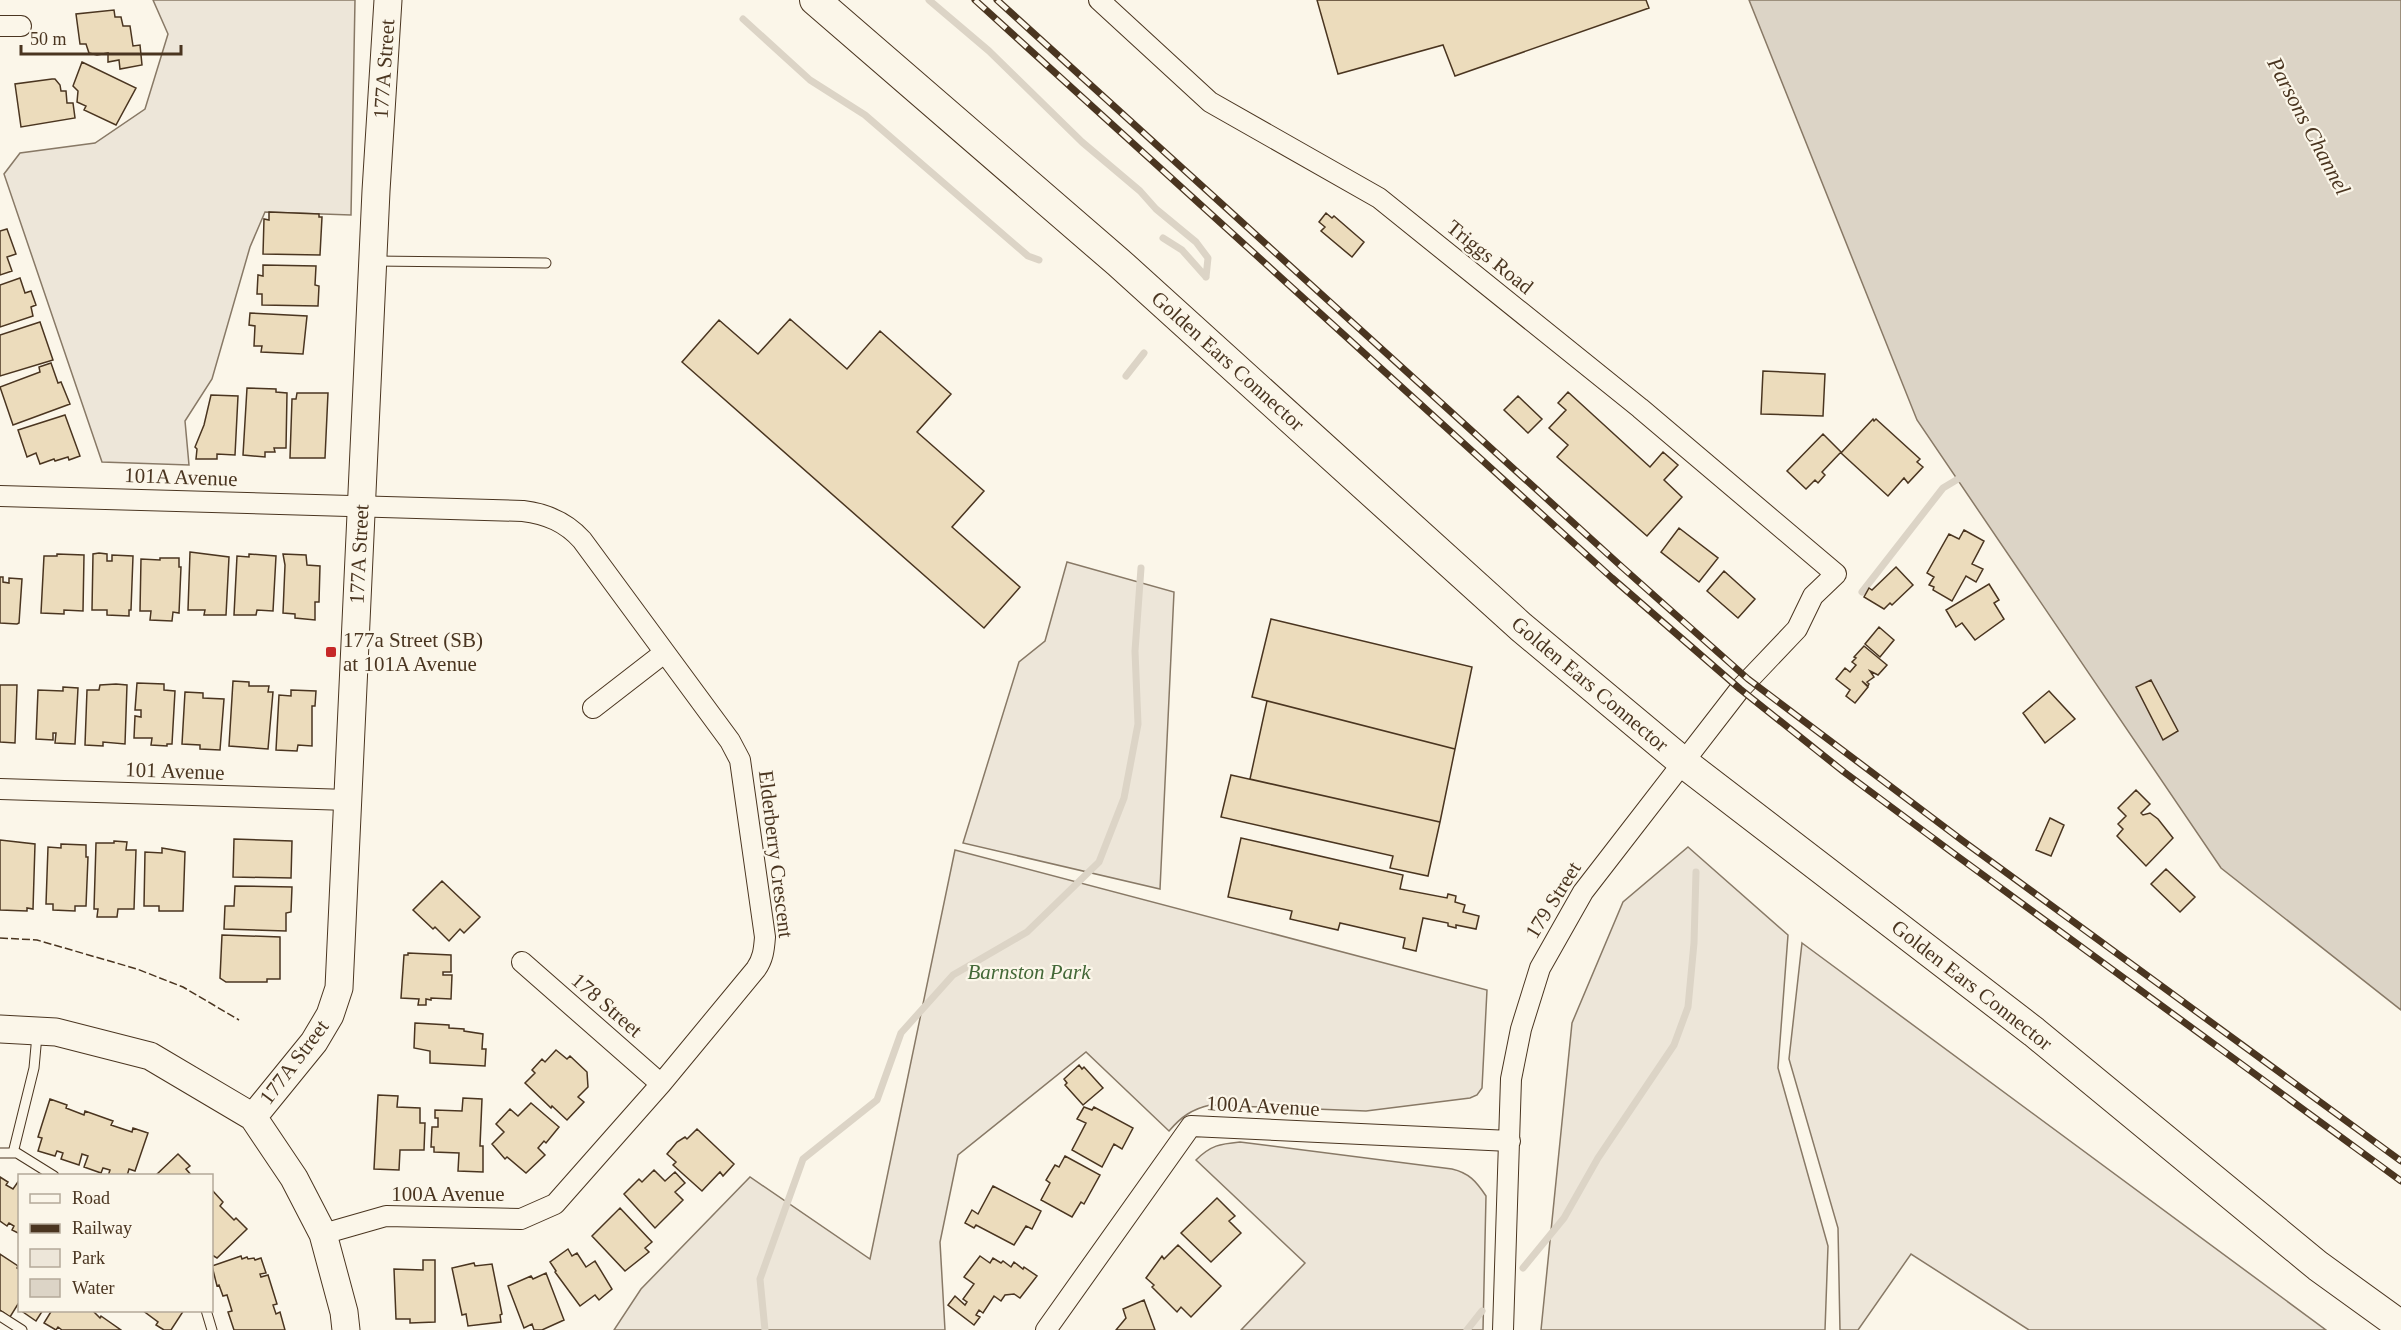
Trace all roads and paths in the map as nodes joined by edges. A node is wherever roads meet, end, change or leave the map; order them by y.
1 (388, 0) edge
2 (815, 0) edge
3 (1100, 0) edge
4 (0, 26) edge
5 (21, 26) dead end
6 (373, 261) junction
7 (546, 263) dead end
8 (0, 496) edge
9 (361, 507) junction
10 (1836, 574) joint
11 (664, 653) junction
12 (593, 708) dead end
13 (1684, 763) junction
14 (0, 789) edge
15 (348, 800) junction
16 (522, 962) dead end
17 (0, 1029) edge
18 (37, 1031) junction
19 (661, 1084) junction
20 (253, 1117) junction
21 (1510, 1141) junction
22 (0, 1153) edge
23 (13, 1153) junction
24 (51, 1174) edge
25 (323, 1234) junction
26 (206, 1312) edge
27 (0, 1316) edge
28 (2401, 1326) edge
29 (22, 1330) edge
30 (212, 1330) edge
31 (346, 1330) edge
32 (1046, 1330) edge
33 (1503, 1330) edge

1 - 6 street, 177A Street
2 - 13 main road, Golden Ears Connector
3 - 10 street, Triggs Road
4 - 5 street
6 - 7 lane
6 - 9 street, 177A Street
8 - 9 street, 101A Avenue
9 - 11 street, Elderberry Crescent
9 - 15 street, 177A Street
10 - 13 street, 179 Street
11 - 12 street
11 - 19 street, Elderberry Crescent
13 - 21 street, 179 Street
13 - 28 main road, Golden Ears Connector
14 - 15 street, 101 Avenue
15 - 20 street, 177A Street
16 - 19 street, 178 Street
17 - 18 street
18 - 20 street
18 - 23 lane
19 - 25 street, 100A Avenue
20 - 25 street
21 - 32 street, 100A Avenue
21 - 33 street, 179 Street
22 - 23 lane
23 - 24 lane
25 - 31 street
26 - 30 lane
27 - 29 lane

